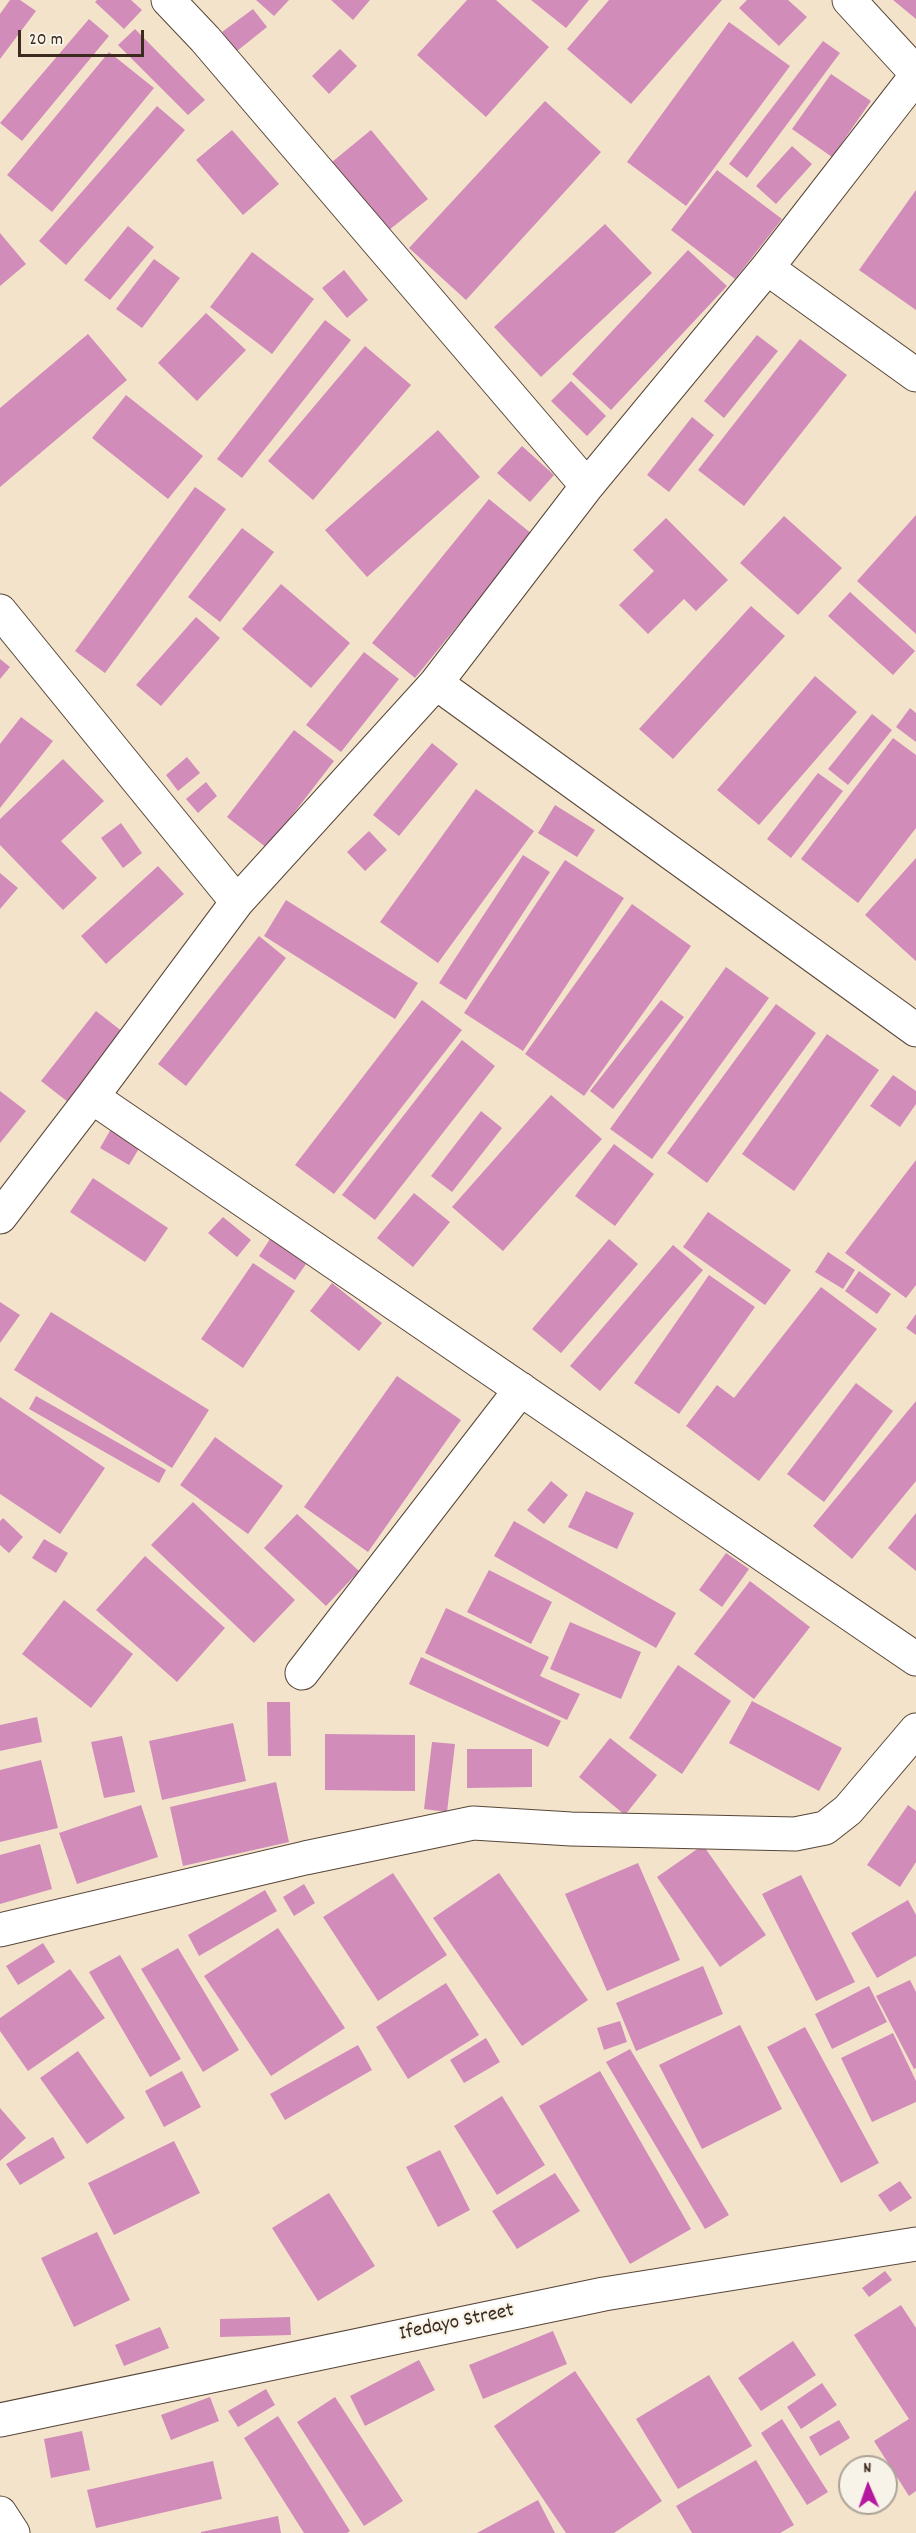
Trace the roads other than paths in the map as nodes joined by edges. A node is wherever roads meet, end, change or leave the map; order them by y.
1 (168, 0) edge
2 (849, 0) edge
3 (916, 75) edge
4 (767, 268) junction
5 (916, 375) edge
6 (587, 486) junction
7 (0, 611) edge
8 (436, 683) junction
9 (237, 902) junction
10 (916, 1030) edge
11 (93, 1097) junction
12 (0, 1217) edge
13 (520, 1389) junction
14 (916, 1659) edge
15 (302, 1673) dead end
16 (916, 1730) edge
17 (0, 1930) edge
18 (916, 2244) edge
19 (0, 2420) edge
20 (0, 2513) edge
21 (13, 2533) edge

1 - 6 street
2 - 3 street
3 - 4 street
4 - 5 street
4 - 6 street
6 - 8 street
7 - 9 street
8 - 9 street
8 - 10 street
9 - 11 street
11 - 12 street
11 - 13 street
13 - 14 street
13 - 15 street
16 - 17 street
18 - 19 street, Ifedayo Street
20 - 21 street

